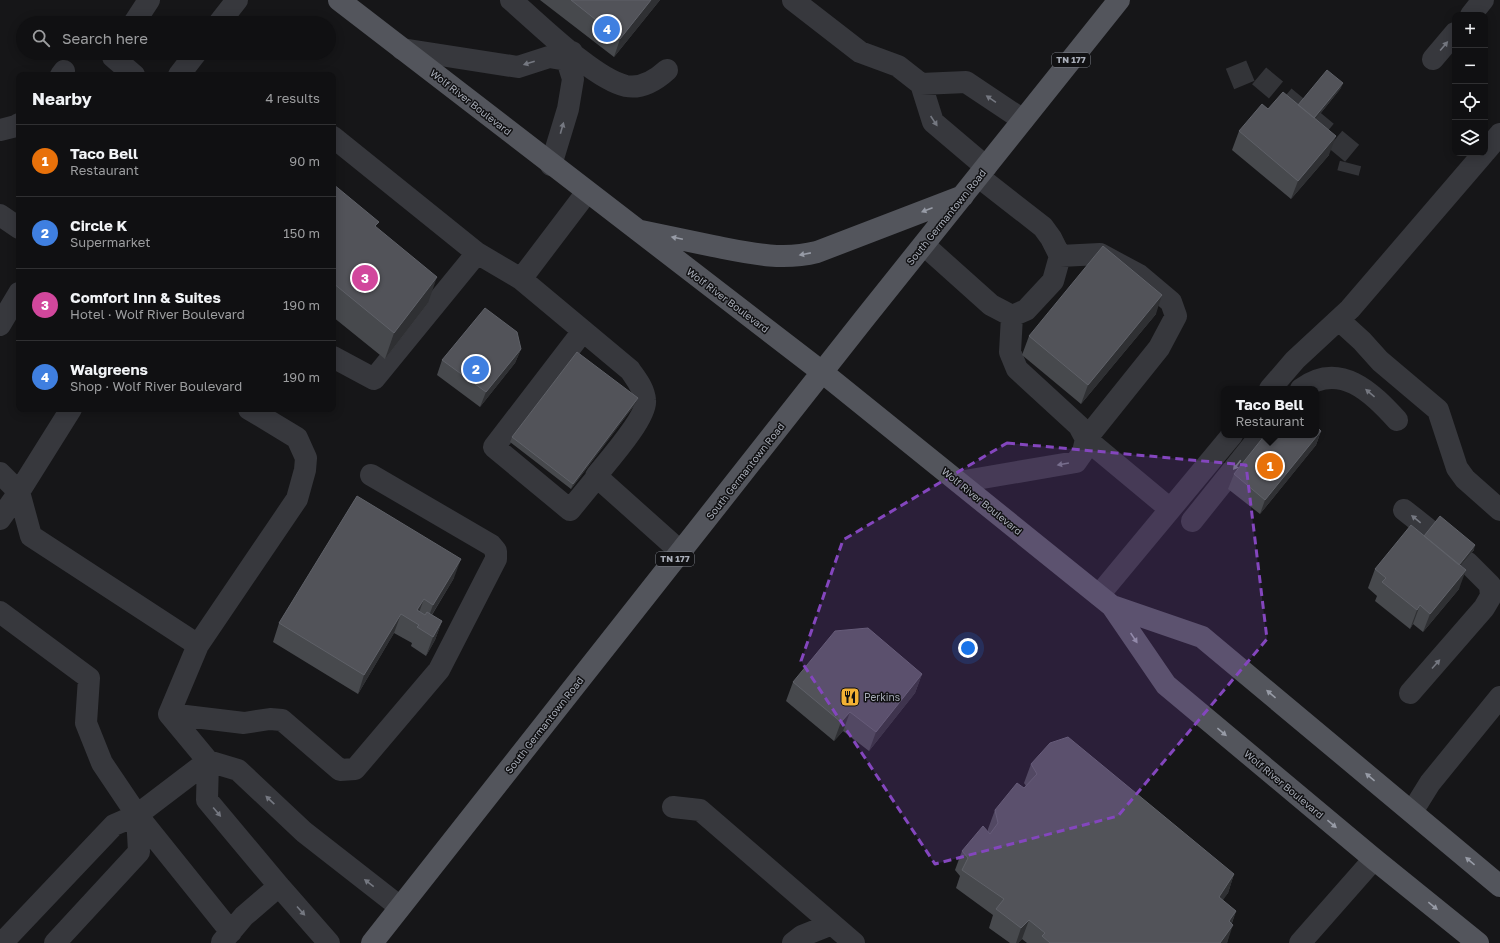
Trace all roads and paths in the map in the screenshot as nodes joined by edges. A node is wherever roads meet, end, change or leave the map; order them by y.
1 (149, 0) edge
2 (237, 0) edge
3 (339, 0) edge
4 (511, 0) edge
5 (793, 0) edge
6 (1119, 0) edge
7 (1483, 0) edge
8 (1473, 12) edge
9 (139, 16) edge
10 (224, 16) edge
11 (1452, 37) edge
12 (402, 49) junction
13 (570, 56) junction
14 (1433, 59) dead end
15 (116, 60) edge
16 (191, 60) edge
17 (667, 70) dead end
18 (130, 72) edge
19 (181, 72) edge
20 (921, 84) junction
21 (1023, 120) junction
22 (16, 126) edge
23 (0, 130) edge
24 (1500, 134) edge
25 (336, 139) edge
26 (1488, 149) edge
27 (1482, 156) edge
28 (552, 165) junction
29 (982, 172) junction
30 (587, 192) junction
31 (963, 196) junction
32 (0, 215) edge
33 (16, 226) edge
34 (636, 229) junction
35 (924, 245) junction
36 (478, 253) junction
37 (1060, 256) junction
38 (521, 279) junction
39 (16, 298) edge
40 (1012, 316) junction
41 (1338, 320) junction
42 (0, 325) edge
43 (583, 331) junction
44 (336, 359) edge
45 (822, 372) junction
46 (1273, 386) edge
47 (1307, 386) edge
48 (69, 412) edge
49 (254, 412) edge
50 (1397, 420) dead end
51 (1229, 438) edge
52 (1259, 438) edge
53 (1086, 439) junction
54 (0, 473) edge
55 (371, 476) dead end
56 (597, 477) junction
57 (959, 482) junction
58 (19, 492) junction
59 (1170, 509) junction
60 (1404, 510) dead end
61 (1500, 510) edge
62 (0, 518) edge
63 (1192, 521) dead end
64 (1428, 529) edge
65 (681, 552) junction
66 (1468, 563) dead end
67 (1105, 600) junction
68 (0, 612) edge
69 (198, 645) junction
70 (1410, 693) dead end
71 (1500, 698) edge
72 (169, 714) junction
73 (208, 761) junction
74 (673, 807) dead end
75 (1412, 812) junction
76 (137, 815) junction
77 (1374, 859) junction
78 (279, 886) junction
79 (1500, 886) edge
80 (400, 907) junction
81 (832, 924) junction
82 (226, 937) edge
83 (2, 943) edge
84 (55, 943) edge
85 (329, 943) edge
86 (372, 943) edge
87 (793, 943) edge
88 (854, 943) edge
89 (1300, 943) edge
90 (1478, 943) edge

1 - 9 street
2 - 10 street
3 - 12 main road, Wolf River Boulevard
4 - 13 street
5 - 20 street
6 - 21 main road, South Germantown Road / TN 177
7 - 8 street
14 -> 11 street
13 -> 12 street
12 - 28 main road, Wolf River Boulevard
13 - 17 street
28 -> 13 street
15 - 18 street
16 - 19 street
21 -> 20 street
20 -> 29 street
21 - 29 main road, South Germantown Road / TN 177
22 - 23 street
24 - 26 street
25 - 36 street
27 - 41 street
28 - 30 main road, Wolf River Boulevard
29 - 31 main road, South Germantown Road / TN 177
29 - 37 street
30 - 34 main road, Wolf River Boulevard
30 - 38 street
31 -> 34 main road
31 - 35 main road, South Germantown Road / TN 177
32 - 33 street
34 - 45 main road, Wolf River Boulevard
35 - 40 street
35 - 45 main road, South Germantown Road / TN 177
36 - 38 street
36 - 44 street
37 - 40 street
37 - 53 street
38 - 43 street
39 - 42 street
40 - 53 street
41 - 46 street
41 - 61 street
43 - 56 street
43 - 56 street
45 - 57 main road, Wolf River Boulevard
45 - 65 main road, South Germantown Road / TN 177
50 -> 47 street
48 - 58 street
49 - 69 street
51 - 59 street
52 -> 63 street
53 -> 57 street
53 - 59 street
54 - 58 street
55 - 72 street
56 - 65 street
57 - 67 main road, Wolf River Boulevard
58 - 62 street
58 - 69 street
59 - 67 street
64 -> 60 street
65 - 80 main road, South Germantown Road / TN 177
70 -> 66 street
75 -> 67 main road, Wolf River Boulevard
67 -> 77 main road, Wolf River Boulevard
68 - 76 street
69 - 72 street
71 - 75 street
72 - 73 street
73 - 76 street
73 -> 78 street
80 -> 73 street
74 - 81 street
79 -> 75 main road, Wolf River Boulevard
76 - 82 street
76 - 83 street
76 - 84 street
77 - 89 street
77 -> 90 main road, Wolf River Boulevard
78 - 82 street
78 -> 85 street
80 - 86 main road, South Germantown Road / TN 177
81 - 87 street
81 - 88 street

